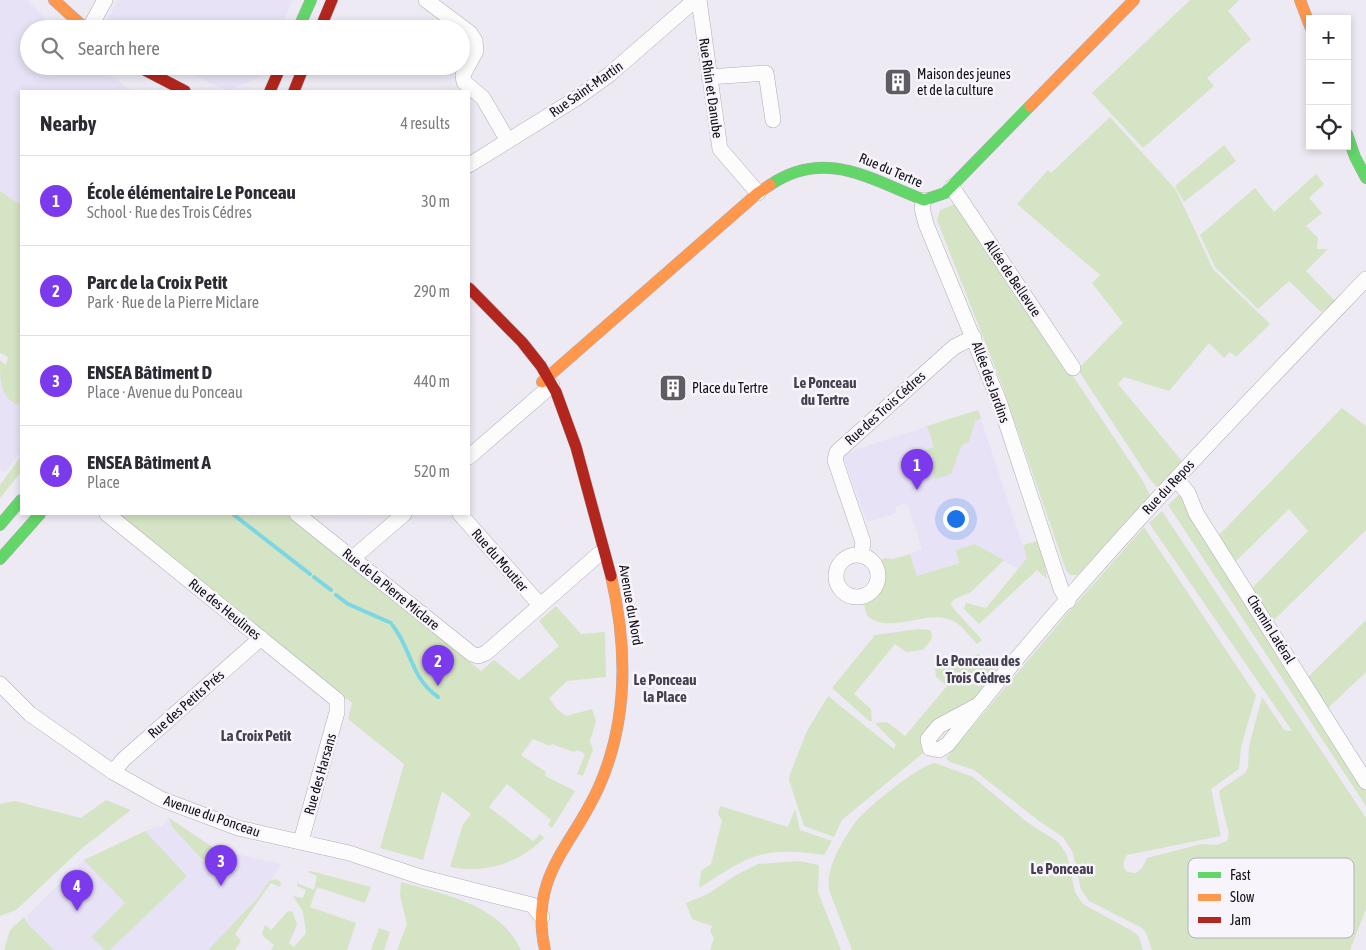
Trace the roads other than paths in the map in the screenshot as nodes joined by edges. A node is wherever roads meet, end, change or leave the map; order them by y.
1 (54, 0) edge
2 (105, 0) edge
3 (311, 0) edge
4 (332, 0) edge
5 (426, 0) edge
6 (695, 0) edge
7 (699, 0) edge
8 (1134, 0) edge
9 (1300, 0) edge
10 (1306, 16) edge
11 (77, 20) edge
12 (93, 20) edge
13 (302, 20) edge
14 (324, 20) edge
15 (453, 20) edge
16 (470, 33) edge
17 (470, 63) edge
18 (154, 75) edge
19 (277, 75) edge
20 (300, 75) edge
21 (464, 75) edge
22 (709, 77) junction
23 (270, 89) edge
24 (183, 90) edge
25 (294, 90) edge
26 (773, 120) dead end
27 (508, 141) junction
28 (1351, 146) edge
29 (470, 164) edge
30 (1366, 178) edge
31 (952, 187) junction
32 (758, 193) junction
33 (924, 200) junction
34 (1366, 279) edge
35 (470, 289) edge
36 (470, 298) edge
37 (974, 337) junction
38 (1073, 368) dead end
39 (547, 383) junction
40 (470, 456) edge
41 (1176, 479) junction
42 (20, 501) edge
43 (39, 515) edge
44 (109, 515) edge
45 (298, 515) edge
46 (403, 515) edge
47 (461, 515) edge
48 (0, 525) edge
49 (599, 554) junction
50 (861, 556) dead end
51 (353, 558) junction
52 (0, 559) edge
53 (1073, 595) junction
54 (540, 605) junction
55 (262, 638) junction
56 (0, 684) edge
57 (980, 704) dead end
58 (339, 707) joint
59 (113, 772) junction
60 (1366, 782) edge
61 (301, 841) junction
62 (532, 893) junction
63 (534, 925) junction
64 (536, 950) edge
65 (545, 950) edge

1 - 11 street
2 - 12 street
3 - 13 street
4 - 14 street
5 - 15 street
6 - 27 street, Rue Saint-Martin
7 - 22 street, Rue Rhin et Danube
8 - 31 street, Rue du Tertre
9 - 10 street
16 - 17 street
18 - 24 street
19 - 23 street
20 - 25 street
21 - 27 street
22 - 26 street
22 - 32 street, Rue Rhin et Danube
27 - 29 street, Rue Saint-Martin
28 - 30 street
31 - 33 street, Rue du Tertre
31 - 38 street, Allée de Bellevue
32 - 33 street, Rue du Tertre
32 - 39 street, Rue du Tertre
33 - 37 street, Allée des Jardins
34 - 41 street, Rue du Repos
35 - 39 street, Avenue du Nord
36 - 39 street, Avenue du Nord
37 - 50 street, Rue des Trois Cédres
37 - 53 street, Allée des Jardins
39 - 40 street
39 - 49 street, Avenue du Nord
39 - 63 street, Avenue du Nord
41 - 53 street, Rue du Repos
41 - 60 street, Chemin Latéral
42 - 48 street
43 - 52 street
44 - 55 street, Rue des Heulines
45 - 51 street, Rue de la Pierre Miclare
46 - 51 street
47 - 54 street, Rue du Moutier
49 - 54 street, Rue de la Pierre Miclare
49 - 62 street, Avenue du Nord
51 - 54 street, Rue de la Pierre Miclare
53 - 57 street, Rue du Repos
55 - 58 street, Rue des Heulines
55 - 59 street, Rue des Petits Prés
56 - 59 street, Avenue du Ponceau
58 - 61 street, Rue des Harsans
59 - 61 street, Avenue du Ponceau
61 - 62 street, Avenue du Ponceau
62 - 63 street
63 - 64 street, Avenue du Nord
63 - 65 street, Avenue du Nord

